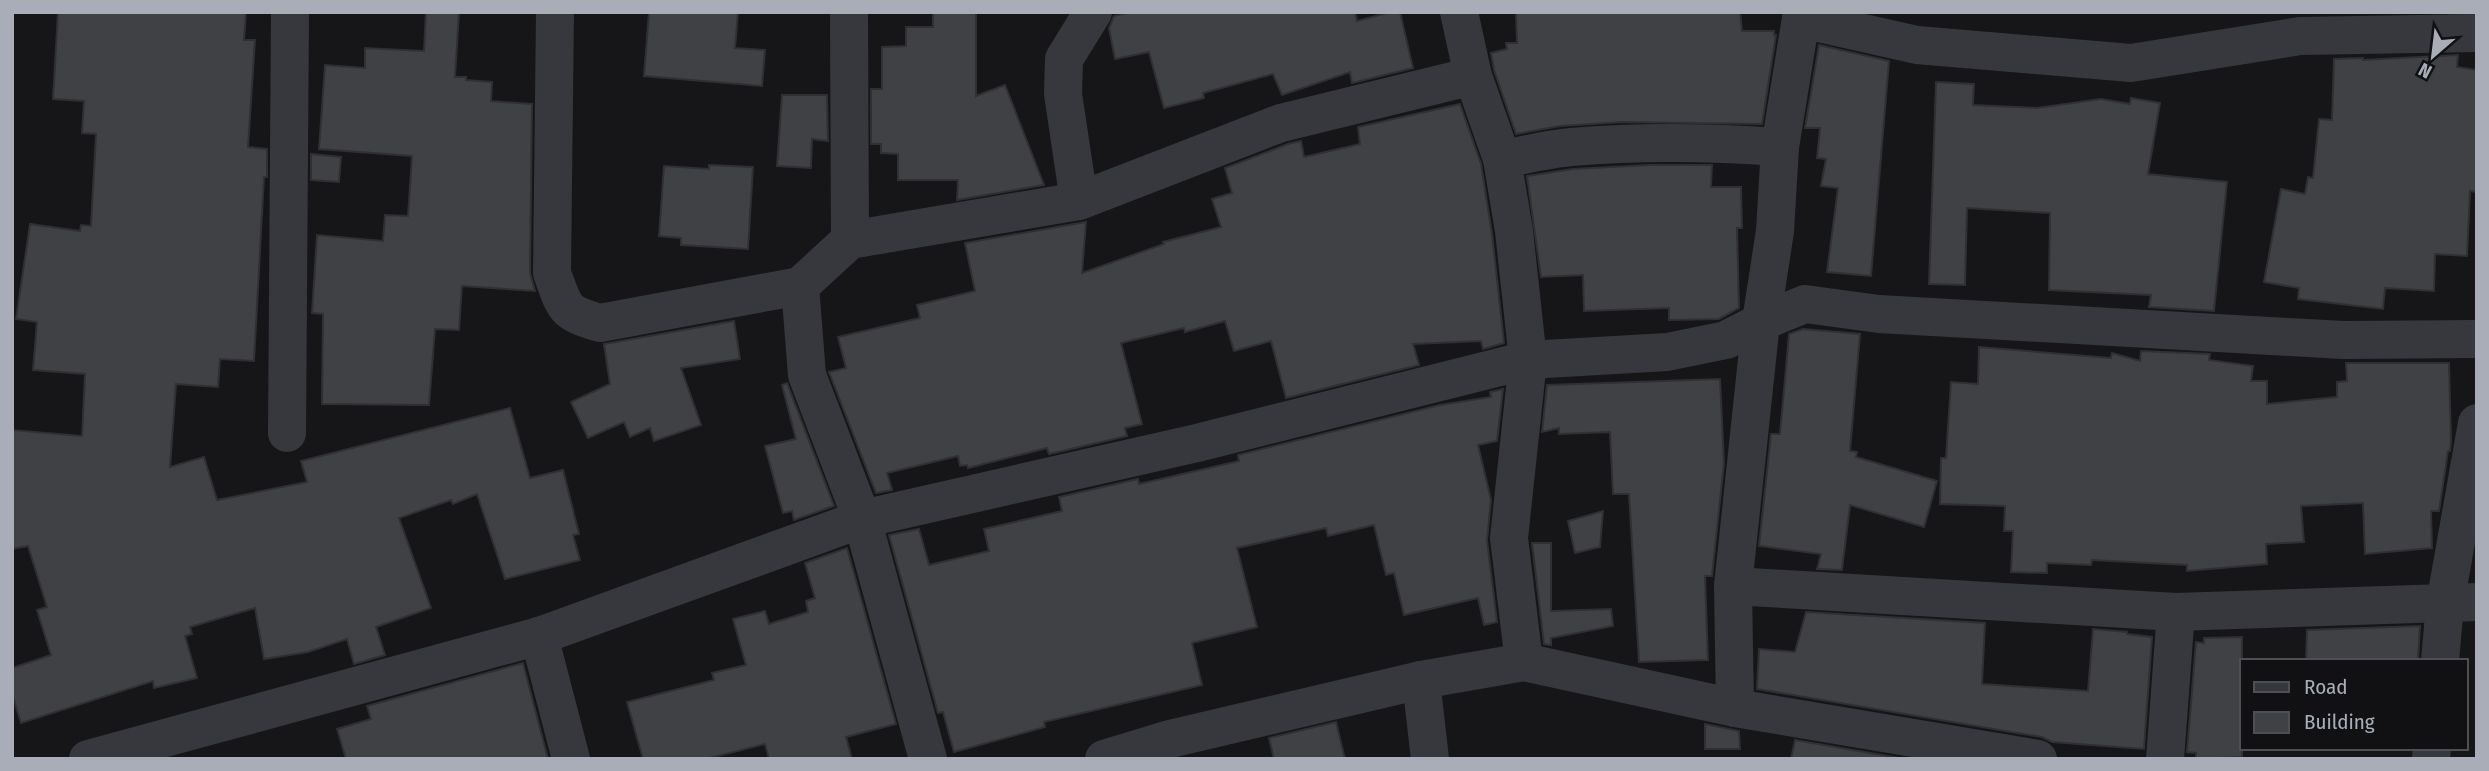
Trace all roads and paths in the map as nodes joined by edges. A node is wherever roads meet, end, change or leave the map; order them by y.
1 (290, 12) edge
2 (555, 12) edge
3 (849, 12) edge
4 (1093, 12) edge
5 (1459, 12) edge
6 (1802, 15) edge
7 (2477, 33) edge
8 (1473, 76) junction
9 (1780, 147) junction
10 (1502, 159) junction
11 (1079, 201) junction
12 (850, 240) junction
13 (800, 286) junction
14 (1761, 322) junction
15 (2477, 339) edge
16 (1528, 360) junction
17 (2477, 423) edge
18 (287, 433) dead end
19 (862, 519) junction
20 (1732, 586) junction
21 (2461, 603) edge
22 (2176, 612) junction
23 (539, 636) junction
24 (2441, 659) edge
25 (1524, 662) junction
26 (1421, 680) junction
27 (1735, 708) junction
28 (88, 759) edge
29 (571, 759) edge
30 (928, 759) edge
31 (1104, 759) edge
32 (1430, 759) edge
33 (2038, 759) edge
34 (2165, 759) edge

1 - 18 street
2 - 13 street
3 - 12 street
4 - 11 street
5 - 8 street
6 - 7 street
6 - 9 street
8 - 10 street
8 - 11 street
9 - 10 street
9 - 14 street
10 - 16 street
11 - 12 street
12 - 13 street
13 - 19 street
14 - 15 street
14 - 16 street
14 - 20 street
16 - 19 street
16 - 25 street
17 - 21 street
19 - 23 street
19 - 30 street
20 - 22 street
20 - 27 street
21 - 22 street
21 - 24 street
22 - 34 street
23 - 28 street
23 - 29 street
25 - 26 street
25 - 27 street
26 - 31 street
26 - 32 street
27 - 33 street

